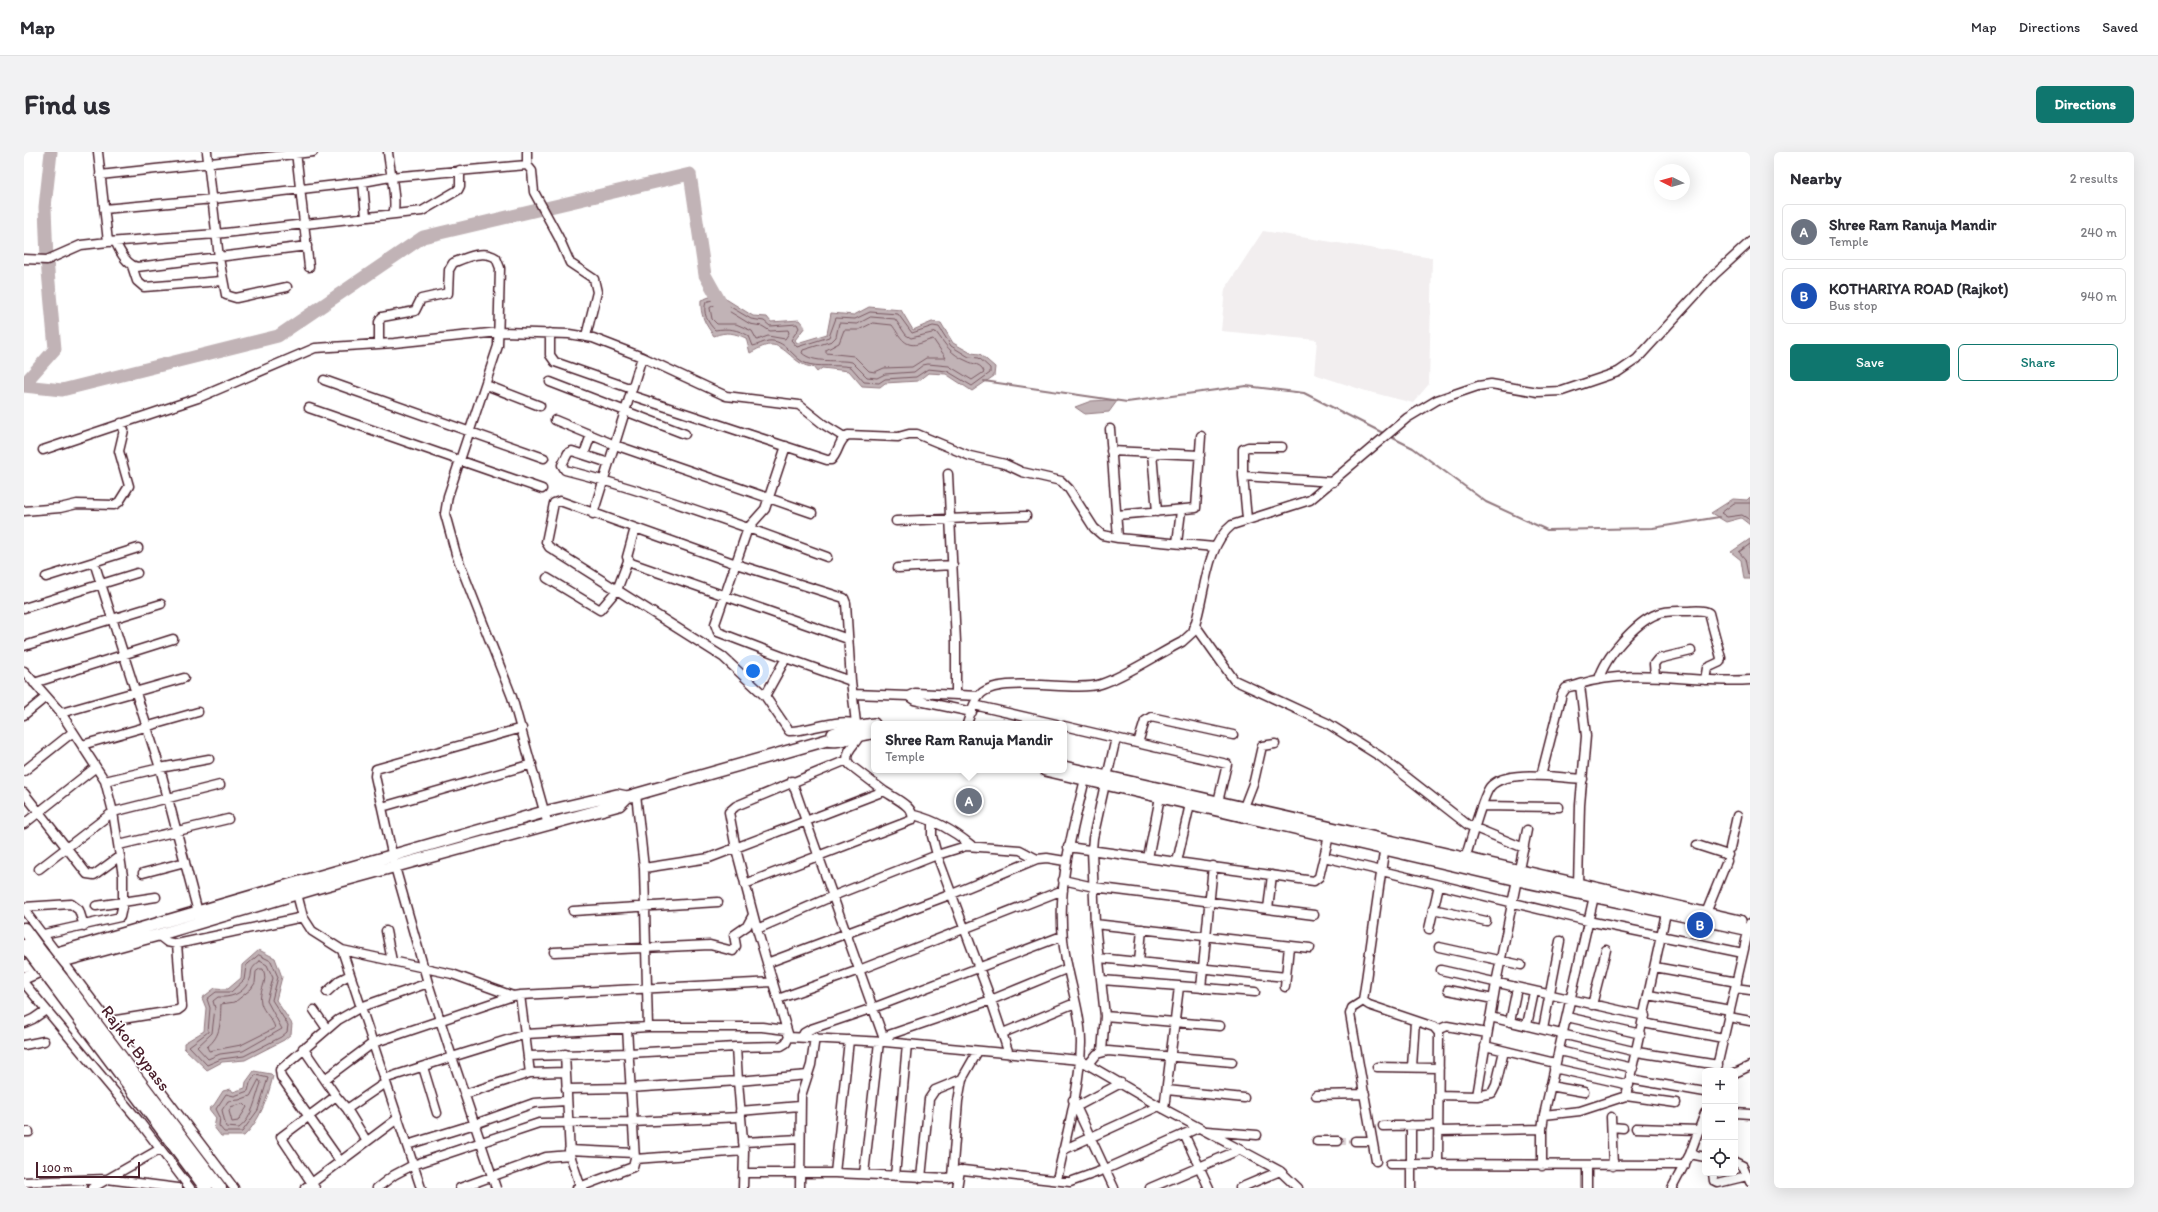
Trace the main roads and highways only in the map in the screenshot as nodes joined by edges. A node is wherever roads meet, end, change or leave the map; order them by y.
1 (871, 725) edge
2 (859, 727) junction
3 (871, 732) edge
4 (1067, 767) edge
5 (1066, 773) edge
6 (1086, 776) junction
7 (1106, 780) junction
8 (632, 796) junction
9 (1270, 818) junction
10 (1385, 845) junction
11 (394, 861) junction
12 (1519, 876) junction
13 (1594, 893) junction
14 (255, 900) junction
15 (199, 917) junction
16 (1750, 926) edge
17 (24, 929) edge
18 (32, 950) edge
19 (60, 957) junction
20 (24, 966) edge
21 (24, 978) edge
22 (57, 981) junction
23 (206, 1188) edge
24 (220, 1188) edge

1 - 2 main road
2 - 3 main road
2 - 8 main road
4 - 6 main road
5 - 6 main road
6 - 7 main road
7 - 9 main road
7 - 9 main road
8 - 11 main road
8 - 11 main road
9 - 10 main road
9 - 10 main road
10 - 12 main road
10 - 12 main road
11 - 14 main road
11 - 14 main road
12 - 13 main road
12 - 13 main road
13 - 16 main road
13 - 16 main road
14 - 15 main road
15 - 19 main road
15 - 19 main road
17 - 18 highway, Rajkot Bypass
18 - 22 highway, Rajkot Bypass, bridge
19 - 20 main road
19 - 21 main road
22 - 23 highway, Rajkot Bypass
22 - 24 highway, Rajkot Bypass

